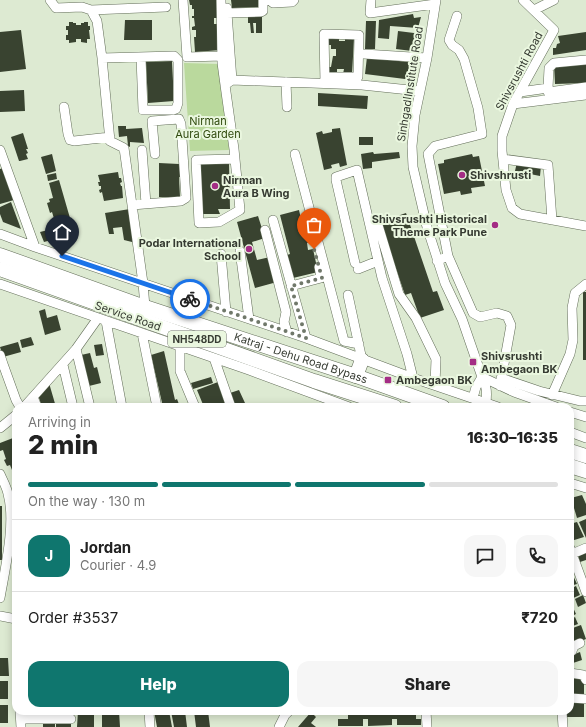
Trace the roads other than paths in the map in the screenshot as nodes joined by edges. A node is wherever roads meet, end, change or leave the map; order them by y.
1 (50, 0) edge
2 (183, 0) edge
3 (221, 0) edge
4 (227, 0) edge
5 (263, 0) edge
6 (269, 0) edge
7 (294, 0) edge
8 (371, 0) edge
9 (523, 0) edge
10 (554, 0) edge
11 (436, 2) edge
12 (126, 4) edge
13 (87, 6) edge
14 (166, 7) dead end
15 (534, 10) junction
16 (227, 13) junction
17 (457, 16) dead end
18 (364, 54) dead end
19 (222, 56) junction
20 (141, 57) junction
21 (102, 58) junction
22 (427, 58) junction
23 (586, 60) edge
24 (324, 80) junction
25 (228, 82) junction
26 (286, 82) junction
27 (586, 87) edge
28 (548, 88) junction
29 (419, 91) junction
30 (520, 92) junction
31 (586, 95) edge
32 (513, 104) junction
33 (64, 107) dead end
34 (287, 107) dead end
35 (110, 137) junction
36 (0, 150) edge
37 (142, 150) dead end
38 (155, 154) dead end
39 (295, 154) dead end
40 (235, 159) junction
41 (503, 159) junction
42 (132, 204) junction
43 (146, 204) junction
44 (303, 207) dead end
45 (273, 220) dead end
46 (552, 220) junction
47 (378, 225) dead end
48 (586, 226) edge
49 (265, 230) dead end
50 (0, 234) edge
51 (35, 247) junction
52 (240, 251) dead end
53 (221, 254) dead end
54 (0, 255) edge
55 (448, 256) junction
56 (378, 261) junction
57 (437, 261) junction
58 (0, 269) edge
59 (143, 283) junction
60 (0, 284) edge
61 (586, 284) edge
62 (291, 286) junction
63 (348, 295) dead end
64 (145, 307) junction
65 (226, 312) junction
66 (102, 319) junction
67 (249, 319) junction
68 (287, 332) junction
69 (142, 333) junction
70 (306, 338) junction
71 (359, 344) junction
72 (180, 346) junction
73 (76, 349) junction
74 (214, 358) junction
75 (362, 360) junction
76 (1, 361) edge
77 (62, 364) junction
78 (356, 376) junction
79 (482, 377) junction
80 (413, 378) junction
81 (501, 382) junction
82 (435, 385) junction
83 (552, 395) junction
84 (33, 397) junction
85 (473, 398) junction
86 (586, 401) edge
87 (18, 403) edge
88 (28, 403) edge
89 (35, 403) edge
90 (72, 403) edge
91 (89, 403) edge
92 (121, 403) edge
93 (156, 403) edge
94 (193, 403) edge
95 (231, 403) edge
96 (338, 403) edge
97 (383, 403) edge
98 (432, 403) edge
99 (486, 403) joint
100 (545, 403) edge
101 (574, 413) edge
102 (586, 417) edge
103 (12, 418) edge
104 (0, 428) edge
105 (574, 434) edge
106 (586, 438) edge
107 (574, 452) edge
108 (586, 456) edge
109 (574, 468) edge
110 (586, 472) edge
111 (0, 474) edge
112 (574, 484) edge
113 (586, 488) edge
114 (3, 490) edge
115 (586, 548) edge
116 (574, 550) edge
117 (574, 559) edge
118 (3, 567) edge
119 (586, 592) edge
120 (0, 598) edge
121 (0, 616) edge
122 (12, 618) edge
123 (580, 643) dead end
124 (574, 646) edge
125 (574, 673) edge
126 (586, 680) edge
127 (574, 698) edge
128 (586, 699) edge
129 (149, 715) edge
130 (285, 715) edge
131 (426, 715) edge
132 (562, 715) edge
133 (21, 719) edge
134 (71, 719) dead end
135 (150, 727) edge
136 (279, 727) edge
137 (427, 727) edge
138 (563, 727) edge

1 - 13 street
2 - 19 street
3 - 19 street
4 - 16 street
5 - 16 street
6 - 7 street
8 - 11 street
9 - 15 street, Shivsrushti Road
10 - 15 street
11 - 22 street, Sinhgad Institute Road
12 - 13 street
12 - 14 street
13 - 21 street
15 - 30 street, Shivsrushti Road
16 - 25 street
17 - 55 street
18 - 22 street
19 - 25 street
20 - 20 street
20 - 21 street
21 - 35 street
22 - 29 street, Sinhgad Institute Road
23 - 28 street
24 - 24 street
24 - 26 street
24 - 29 street
25 - 26 street
25 - 40 street
26 - 34 street
27 - 28 street
28 - 30 street
29 - 57 street, Sinhgad Institute Road
30 - 32 street, Shivsrushti Road
31 - 32 street
32 - 41 street, Shivsrushti Road
33 - 35 street
35 - 42 street
36 - 51 street
37 - 43 street
38 - 43 street
39 - 71 street
40 - 40 street
41 - 46 street, Shivsrushti Road
41 - 46 street
42 - 43 street
42 - 59 street
44 - 62 street
45 - 62 street
46 - 48 street, Shivsrushti Road
47 - 82 street
49 - 68 street
50 - 51 street
51 - 59 street
52 - 67 street
53 - 65 street
54 - 64 highway, Katraj - Dehu Road Bypass / NH548DD
55 - 57 street
55 - 81 street
56 - 56 street
56 - 80 street
57 - 79 street, Sinhgad Institute Road
58 - 97 highway, Katraj - Dehu Road Bypass / NH548DD
59 - 64 street
59 - 65 street
60 - 66 street, Service Road
61 - 83 street
62 - 70 street
63 - 71 street
64 - 78 highway, Katraj - Dehu Road Bypass / NH548DD
65 - 67 street
66 - 69 street, Service Road
66 - 73 street
66 - 92 street
67 - 68 street
68 - 70 street
69 - 72 street, Service Road
69 - 93 street
70 - 75 street
71 - 75 street
72 - 74 street, Service Road
72 - 94 street
73 - 77 street
73 - 91 street
74 - 95 street
74 - 96 street, Service Road
75 - 78 highway
75 - 80 street
76 - 87 street
77 - 84 street
77 - 90 street
78 - 98 highway, Katraj - Dehu Road Bypass / NH548DD
79 - 81 street
79 - 85 street
79 - 99 street, Sinhgad Institute Road
80 - 82 street
81 - 83 street
81 - 100 street
82 - 85 street
83 - 86 street
84 - 88 street
84 - 89 street
85 - 99 street
101 - 102 street
103 - 104 street
105 - 106 street
107 - 108 highway
109 - 110 highway
111 - 114 street
112 - 113 street
114 - 118 street
115 - 116 street
117 - 119 street
118 - 120 street
121 - 122 street
123 - 124 street
125 - 126 street
127 - 128 street
129 - 135 street
130 - 136 street
131 - 137 street
132 - 138 street
133 - 134 street

